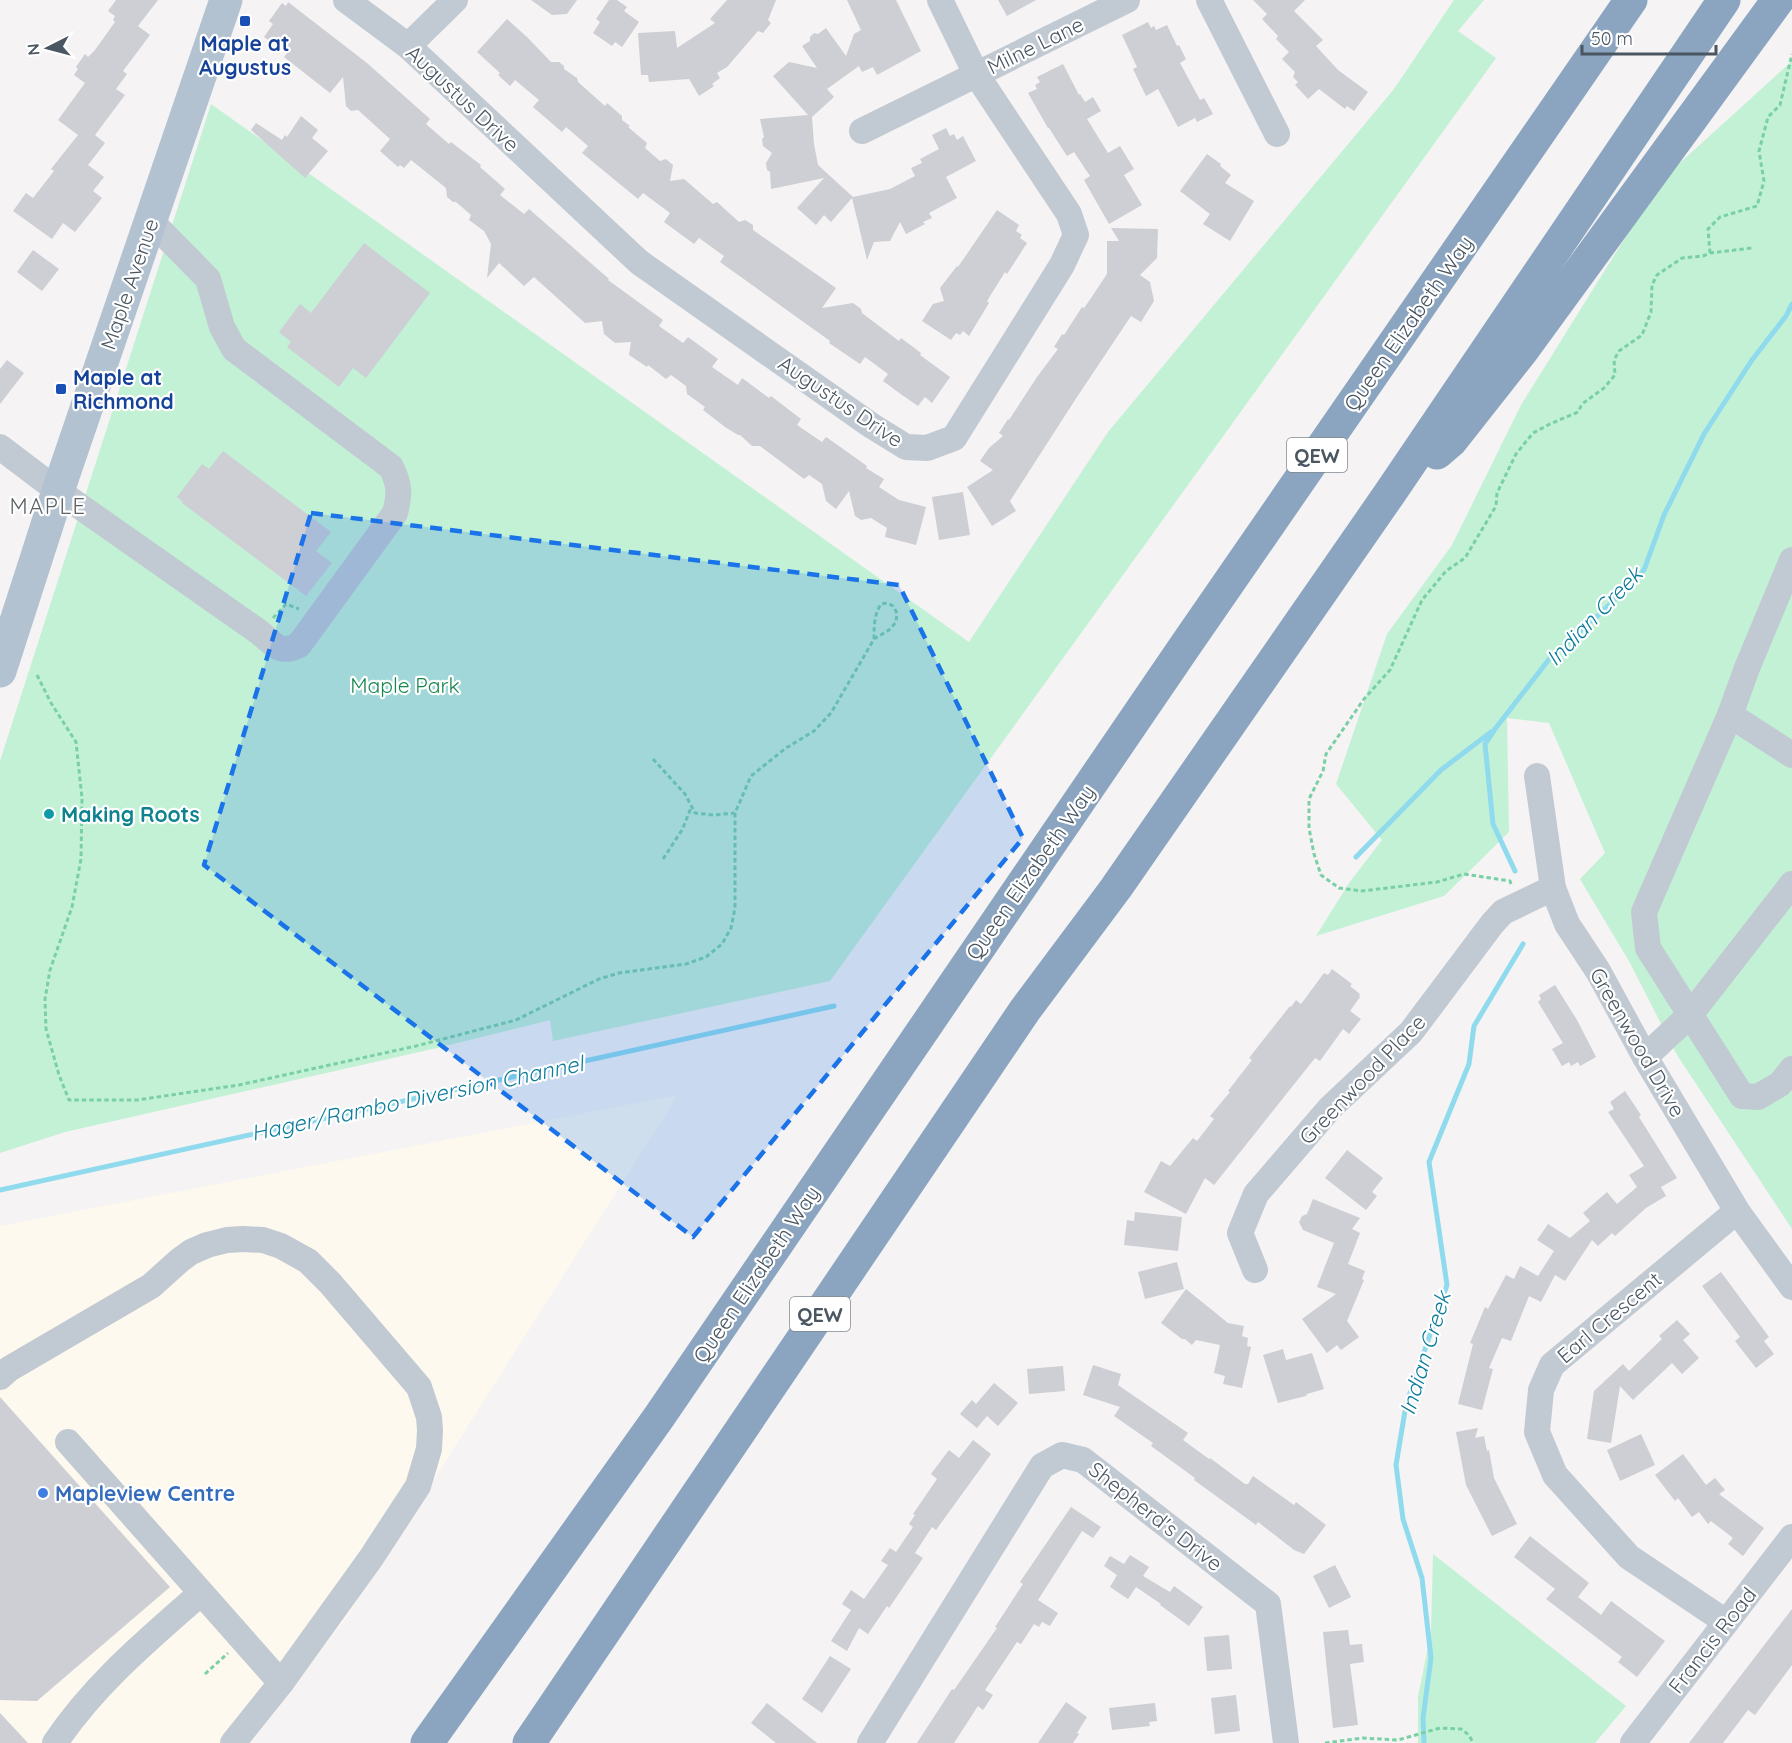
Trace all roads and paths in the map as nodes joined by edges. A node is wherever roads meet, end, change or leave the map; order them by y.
1 (225, 0) edge
2 (346, 0) edge
3 (455, 0) edge
4 (940, 0) edge
5 (1127, 0) edge
6 (1209, 0) edge
7 (1631, 0) edge
8 (1725, 0) edge
9 (1778, 0) edge
10 (408, 46) junction
11 (1792, 54) edge
12 (976, 74) junction
13 (862, 131) dead end
14 (1277, 134) dead end
15 (150, 220) junction
16 (1752, 248) dead end
17 (1710, 252) junction
18 (0, 447) edge
19 (58, 491) junction
20 (1390, 493) junction
21 (1792, 560) edge
22 (318, 619) junction
23 (259, 632) junction
24 (874, 639) junction
25 (0, 671) edge
26 (37, 675) dead end
27 (1730, 715) junction
28 (1792, 755) edge
29 (653, 759) dead end
30 (1537, 776) dead end
31 (692, 807) junction
32 (735, 813) junction
33 (663, 859) dead end
34 (1792, 884) edge
35 (1553, 888) junction
36 (1517, 906) junction
37 (1690, 1015) junction
38 (1645, 1058) junction
39 (1792, 1069) edge
40 (1737, 1211) junction
41 (1255, 1270) dead end
42 (1792, 1287) edge
43 (0, 1377) edge
44 (68, 1442) dead end
45 (1792, 1537) edge
46 (201, 1593) junction
47 (1726, 1622) junction
48 (243, 1640) junction
49 (205, 1674) dead end
50 (281, 1683) junction
51 (55, 1743) edge
52 (233, 1743) edge
53 (427, 1743) edge
54 (529, 1743) edge
55 (870, 1743) edge
56 (1286, 1743) edge
57 (1325, 1743) edge
58 (1473, 1743) edge
59 (1633, 1743) edge

1 - 15 main road, Maple Avenue
2 - 10 street, Augustus Drive
3 - 10 street
4 - 12 street, Augustus Drive
5 - 12 street, Milne Lane
6 - 14 street
7 - 53 highway, Queen Elizabeth Way / QEW
8 - 20 highway, QEW
9 - 20 highway
10 - 12 street, Augustus Drive
11 - 17 path
12 - 13 street, Milne Lane
15 - 19 main road, Maple Avenue
15 - 22 street
16 - 17 path
17 - 36 path
18 - 19 street
19 - 23 street
19 - 25 main road, Maple Avenue
20 - 54 highway, QEW
21 - 27 street
22 - 23 path
22 - 23 street
24 - 24 path
24 - 32 path
26 - 32 path
27 - 28 street
27 - 37 street
29 - 31 path
30 - 35 street, Greenwood Drive
31 - 32 path
31 - 33 path
34 - 37 street
35 - 36 street, Greenwood Place
35 - 38 street, Greenwood Drive
36 - 41 street, Greenwood Place
37 - 38 street
37 - 39 street
38 - 40 street, Greenwood Drive
40 - 42 street, Greenwood Drive
40 - 47 street, Earl Crescent
43 - 50 street
44 - 46 street
45 - 47 street, Francis Road
46 - 48 street
46 - 51 street
47 - 59 street, Francis Road
48 - 49 path
48 - 50 street
50 - 52 street
55 - 56 street, Shepherd's Drive
57 - 58 path

